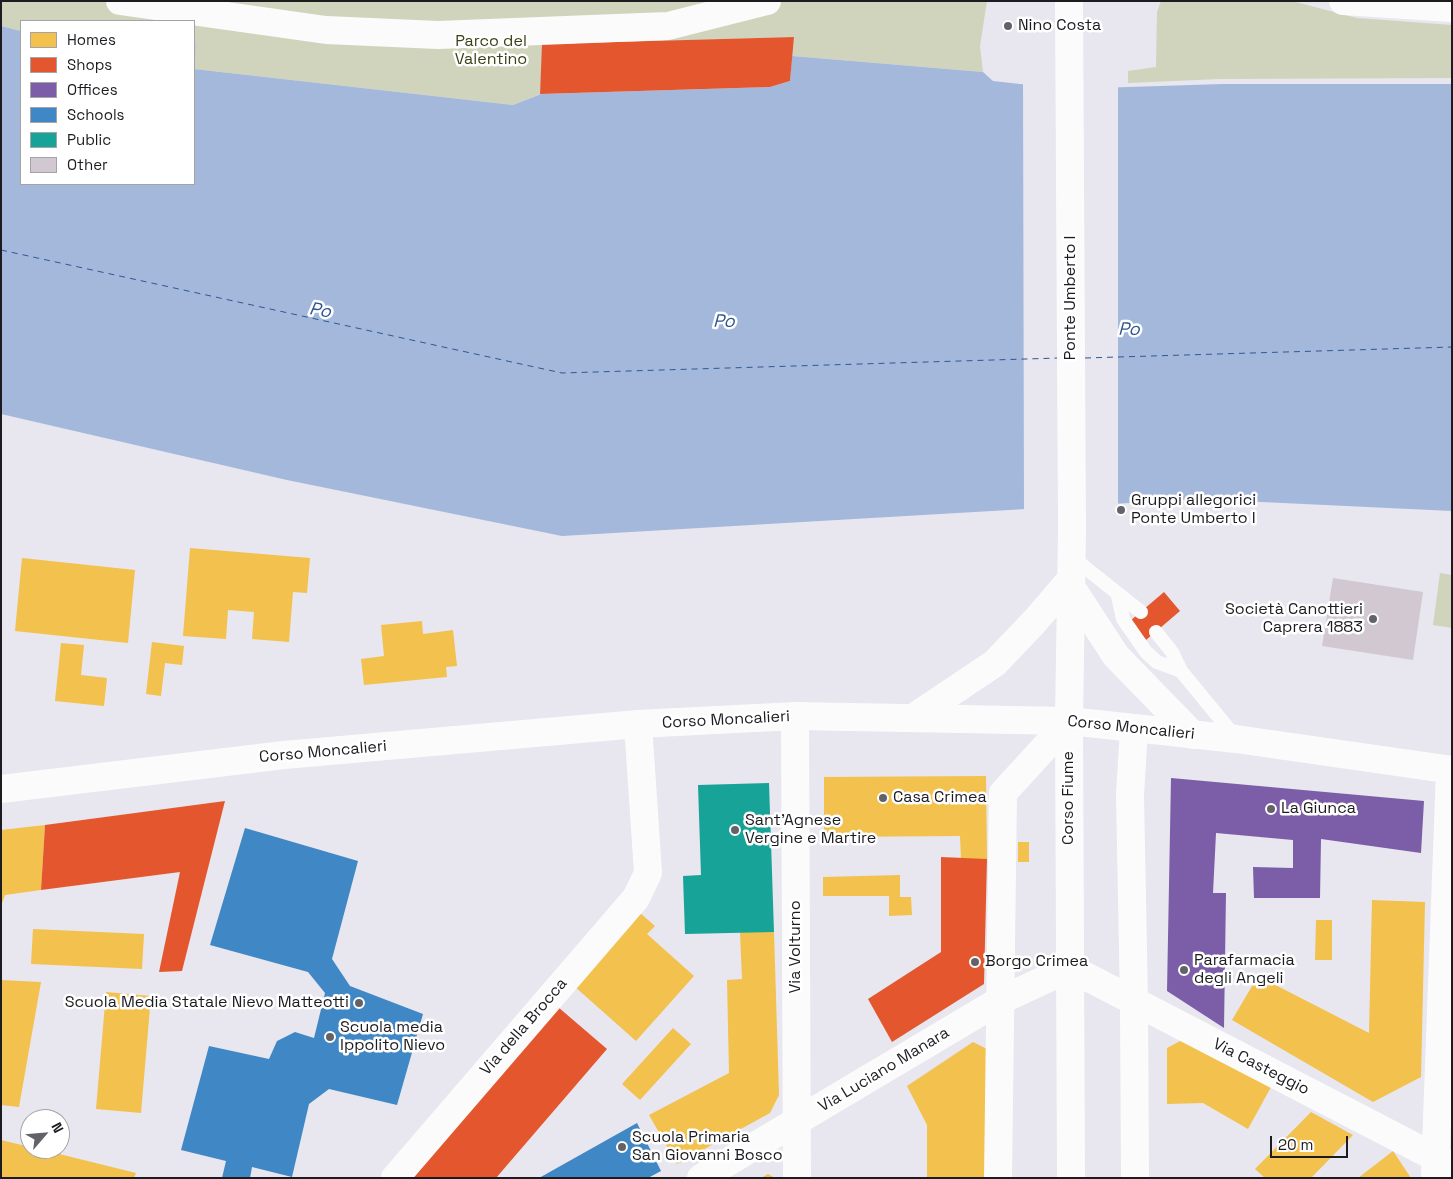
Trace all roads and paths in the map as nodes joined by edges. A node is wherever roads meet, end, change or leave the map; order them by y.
1 (120, 1) edge
2 (767, 1) edge
3 (1069, 1) edge
4 (1343, 1) edge
5 (1452, 8) edge
6 (1071, 574) junction
7 (1118, 596) junction
8 (1141, 612) dead end
9 (1156, 632) dead end
10 (1181, 671) junction
11 (795, 716) junction
12 (913, 718) junction
13 (1069, 721) junction
14 (638, 724) junction
15 (1134, 728) junction
16 (1193, 735) junction
17 (1236, 739) junction
18 (1451, 770) edge
19 (1, 789) edge
20 (1070, 968) junction
21 (999, 1001) junction
22 (1134, 1002) junction
23 (797, 1121) junction
24 (1440, 1167) edge
25 (395, 1178) edge
26 (701, 1178) edge
27 (797, 1178) edge
28 (998, 1178) edge
29 (1071, 1178) edge
30 (1134, 1178) edge

1 - 2 street
3 - 6 street, Ponte Umberto I
4 - 5 street
6 - 7 lane
6 - 12 street
6 - 13 street, Ponte Umberto I
6 - 16 street
7 - 8 lane
7 - 10 lane
9 - 10 lane
10 - 17 lane
11 - 12 street, Corso Moncalieri
11 - 14 street, Corso Moncalieri
11 - 23 street, Via Volturno
12 - 13 street, Corso Moncalieri
13 - 15 street, Corso Moncalieri
13 - 20 street, Corso Fiume
13 - 21 street, Corso Fiume
14 - 19 street, Corso Moncalieri
14 - 25 street, Via della Brocca
15 - 16 street, Corso Moncalieri
15 - 22 street
16 - 17 street, Corso Moncalieri
17 - 18 street, Corso Moncalieri
18 - 24 street
20 - 21 street, Via Luciano Manara
20 - 22 street, Via Casteggio
20 - 29 street, Corso Fiume
21 - 23 street, Via Luciano Manara
21 - 28 street, Corso Fiume
22 - 24 street, Via Casteggio
22 - 30 street
23 - 26 street, Via Luciano Manara
23 - 27 street, Via Volturno

